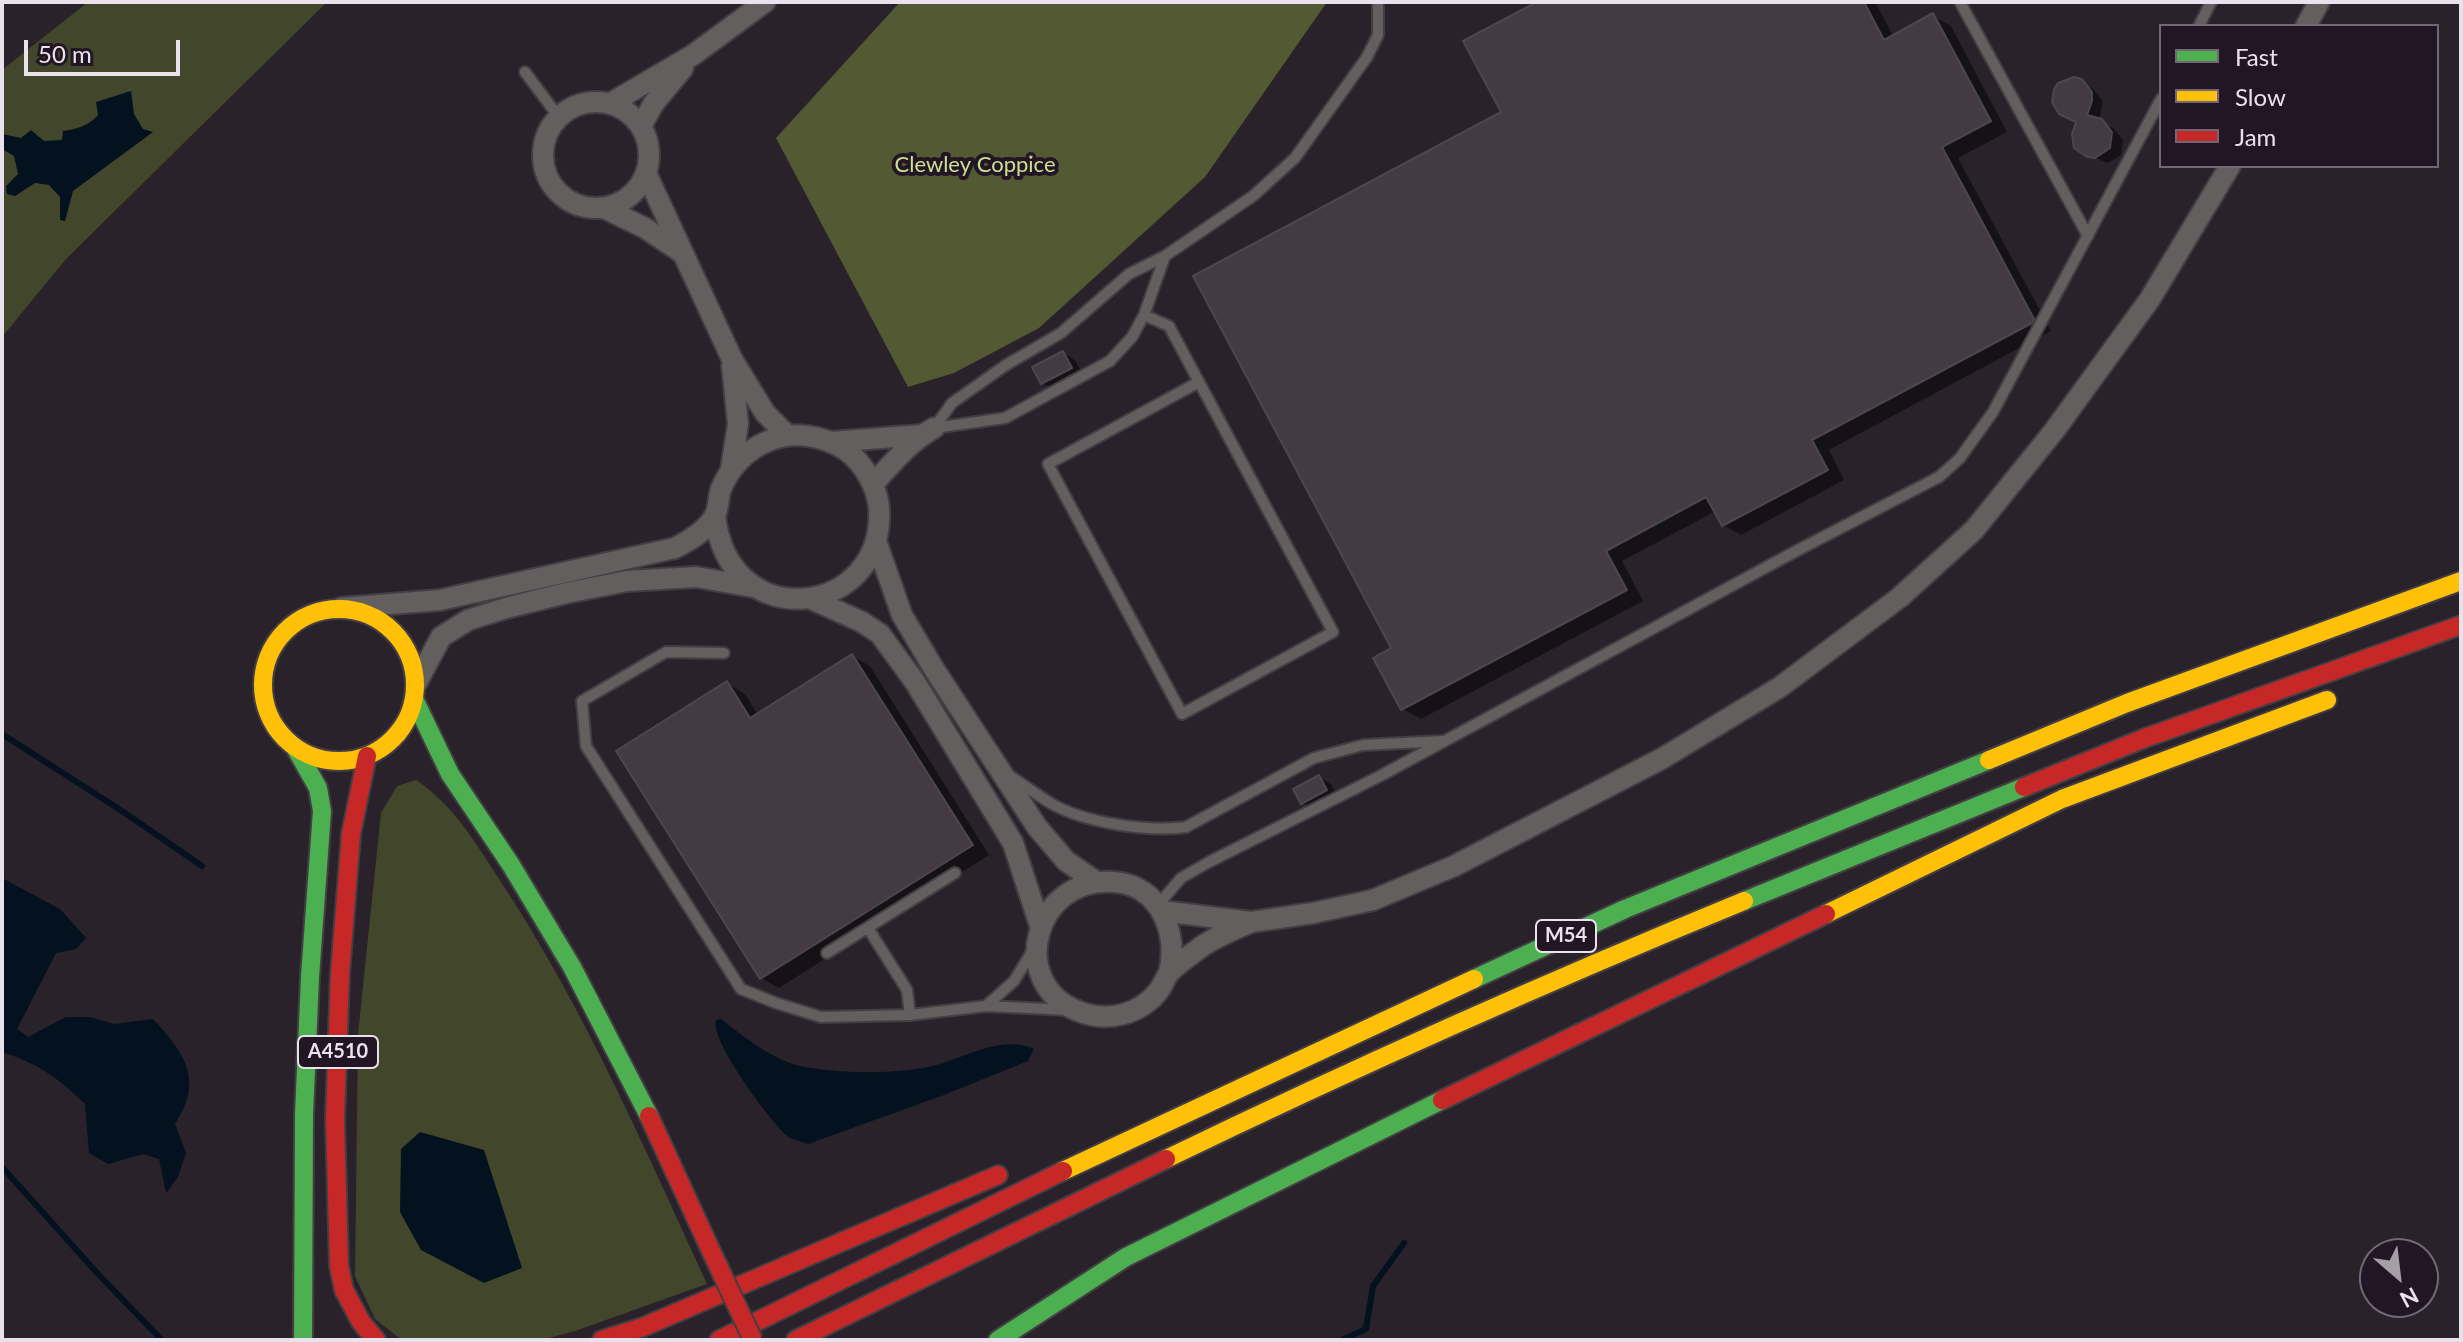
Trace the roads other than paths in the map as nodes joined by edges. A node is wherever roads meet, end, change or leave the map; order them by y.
1 (765, 2) edge
2 (1378, 2) edge
3 (1960, 2) edge
4 (2211, 2) edge
5 (2319, 2) edge
6 (2200, 24) edge
7 (2307, 24) edge
8 (693, 55) junction
9 (525, 72) dead end
10 (611, 103) junction
11 (2159, 103) edge
12 (558, 116) junction
13 (641, 126) junction
14 (2229, 168) edge
15 (646, 173) junction
16 (604, 208) junction
17 (2088, 236) junction
18 (681, 252) junction
19 (1165, 256) junction
20 (1144, 315) junction
21 (732, 359) junction
22 (1199, 382) junction
23 (928, 432) junction
24 (788, 436) junction
25 (830, 442) junction
26 (731, 469) junction
27 (873, 484) junction
28 (715, 515) junction
29 (876, 541) junction
30 (2461, 581) edge
31 (754, 587) junction
32 (809, 598) junction
33 (341, 608) junction
34 (2461, 625) edge
35 (724, 653) dead end
36 (415, 692) junction
37 (2343, 695) dead end
38 (1446, 741) junction
39 (296, 749) junction
40 (374, 752) junction
41 (998, 768) junction
42 (450, 774) junction
43 (955, 873) dead end
44 (1095, 881) junction
45 (1160, 908) junction
46 (1251, 922) junction
47 (868, 928) junction
48 (1038, 935) junction
49 (827, 953) dead end
50 (1169, 973) junction
51 (986, 1006) junction
52 (1074, 1010) junction
53 (910, 1015) junction
54 (1280, 1068) junction
55 (1107, 1129) dead end
56 (1020, 1166) dead end
57 (303, 1340) edge
58 (376, 1340) edge
59 (602, 1340) edge
60 (719, 1340) edge
61 (753, 1340) edge
62 (796, 1340) edge
63 (998, 1340) edge

1 - 8 street
2 - 19 lane
3 - 17 lane
4 - 6 lane
5 - 7 street
8 - 10 street
8 - 13 street
9 - 12 lane
10 - 12 street
10 - 13 street
11 - 17 lane
12 - 16 street
13 - 15 street
14 - 46 street
15 - 16 street
15 - 18 street
16 - 18 street
17 - 38 lane
18 - 21 street
19 - 20 lane
19 - 23 lane
20 - 22 lane
20 - 23 lane
21 - 24 street
21 - 26 street
22 - 22 lane
23 - 25 street
23 - 27 street
24 - 25 street
24 - 26 street
25 - 27 street
26 - 28 street
27 - 29 street
28 - 31 street
28 - 33 street
29 - 32 street
29 - 41 street
30 - 54 main road, M54
31 - 32 street
31 - 36 street
32 - 48 street
33 - 36 main road
33 - 39 main road, A4510
34 - 62 main road, M54
35 - 53 lane
36 - 40 main road, A4510
36 - 42 main road
37 - 63 main road
38 - 41 lane
38 - 45 lane
39 - 40 main road
39 - 57 main road, A4510
40 - 42 main road
40 - 58 main road, A4510
41 - 44 street
42 - 61 main road, bridge
43 - 47 lane
44 - 45 street
44 - 48 street
45 - 46 street
45 - 50 street
46 - 50 street
47 - 49 lane
47 - 53 lane
48 - 51 lane
48 - 52 street
50 - 52 street
51 - 52 lane
51 - 53 lane
54 - 55 main road
54 - 60 main road, M54
56 - 59 main road

